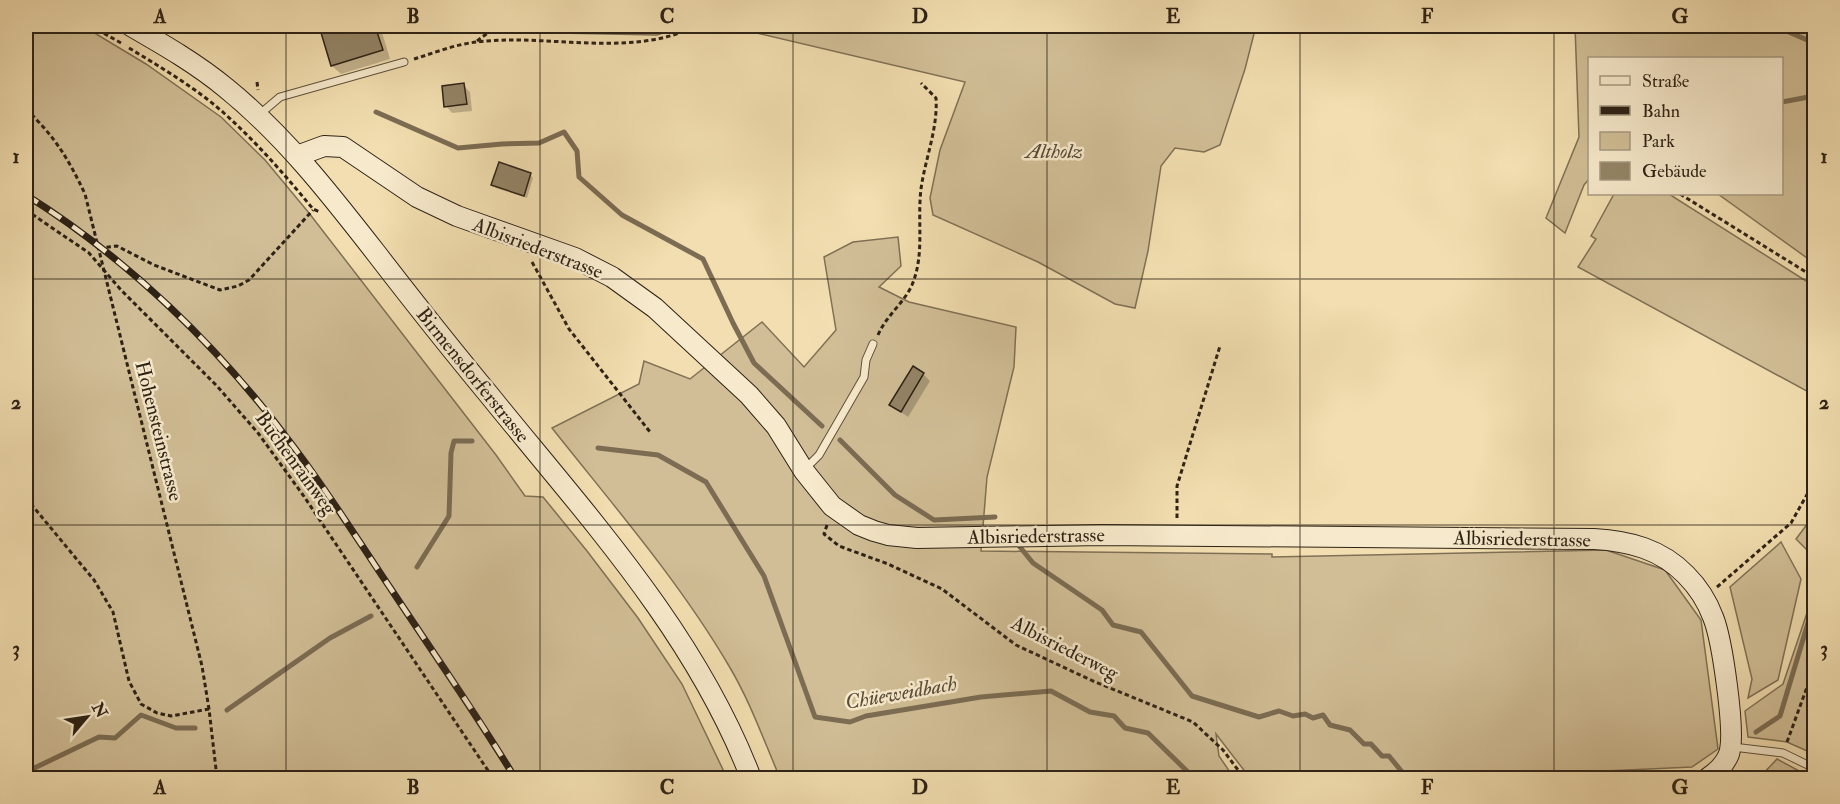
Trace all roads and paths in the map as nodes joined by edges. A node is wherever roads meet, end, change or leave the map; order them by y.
1 (92, 26) edge
2 (131, 26) edge
3 (497, 26) edge
4 (696, 26) edge
5 (476, 42) junction
6 (404, 62) joint
7 (921, 83) dead end
8 (26, 109) edge
9 (258, 116) junction
10 (297, 156) junction
11 (1682, 195) edge
12 (26, 210) edge
13 (532, 243) junction
14 (99, 248) junction
15 (105, 271) junction
16 (1815, 277) edge
17 (873, 344) joint
18 (1220, 346) dead end
19 (650, 432) dead end
20 (804, 471) junction
21 (1815, 482) edge
22 (26, 498) edge
23 (832, 506) junction
24 (1178, 535) junction
25 (1720, 584) dead end
26 (1815, 668) edge
27 (209, 709) junction
28 (1731, 746) junction
29 (1783, 753) junction
30 (1815, 768) edge
31 (217, 778) edge
32 (493, 778) edge
33 (751, 778) edge
34 (1244, 778) edge
35 (1708, 778) edge

1 - 14 path
2 - 9 main road, Birmensdorferstrasse
3 - 5 path
4 - 5 path
5 - 6 path
6 - 9 lane
7 - 17 path
8 - 14 path, Hohensteinstrasse
9 - 10 main road, Birmensdorferstrasse
10 - 13 main road, Albisriederstrasse
10 - 33 main road, Birmensdorferstrasse
11 - 16 path
12 - 15 path, Buchenrainweg
13 - 19 path
13 - 20 main road, Albisriederstrasse
14 - 15 path, Hohensteinstrasse
15 - 27 path, Hohensteinstrasse
15 - 32 path, Buchenrainweg
17 - 20 lane
18 - 24 path
20 - 23 main road, Albisriederstrasse
21 - 25 path
22 - 27 path
23 - 24 main road, Albisriederstrasse
23 - 34 path, Albisriederweg
24 - 28 main road, Albisriederstrasse
26 - 29 path
27 - 31 path, Hohensteinstrasse
28 - 29 lane
28 - 35 main road
29 - 30 lane

